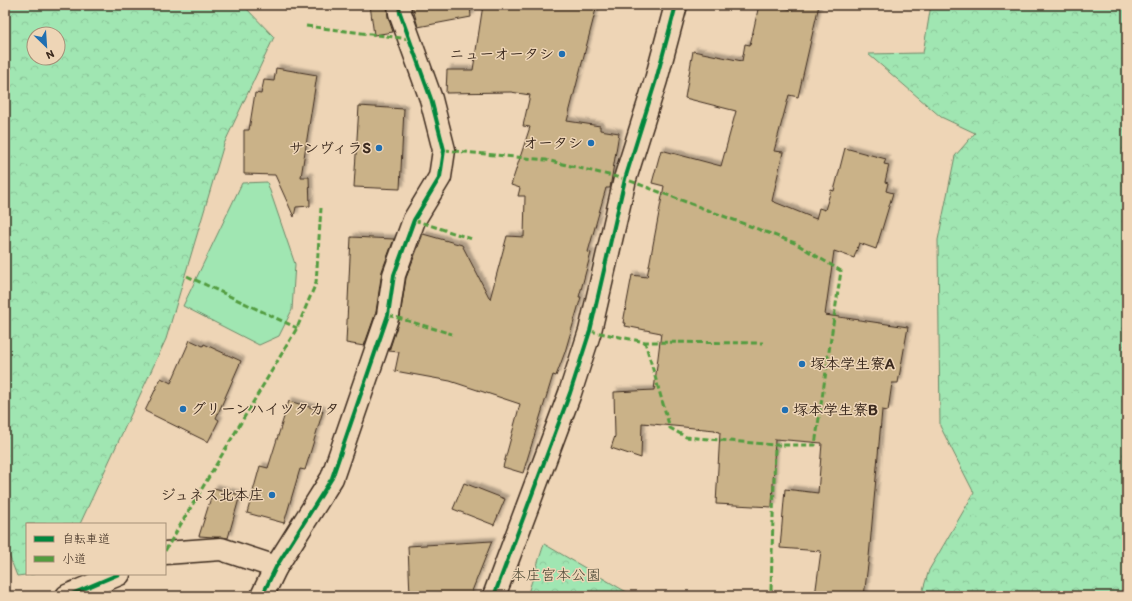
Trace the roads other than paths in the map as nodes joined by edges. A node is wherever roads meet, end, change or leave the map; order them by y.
1 (398, 5) edge
2 (676, 5) edge
3 (166, 553) edge
4 (276, 567) junction
5 (117, 575) edge
6 (68, 596) edge
7 (262, 596) edge
8 (494, 596) edge

1 - 4 street
2 - 8 street
3 - 4 street
4 - 7 street
5 - 6 street

